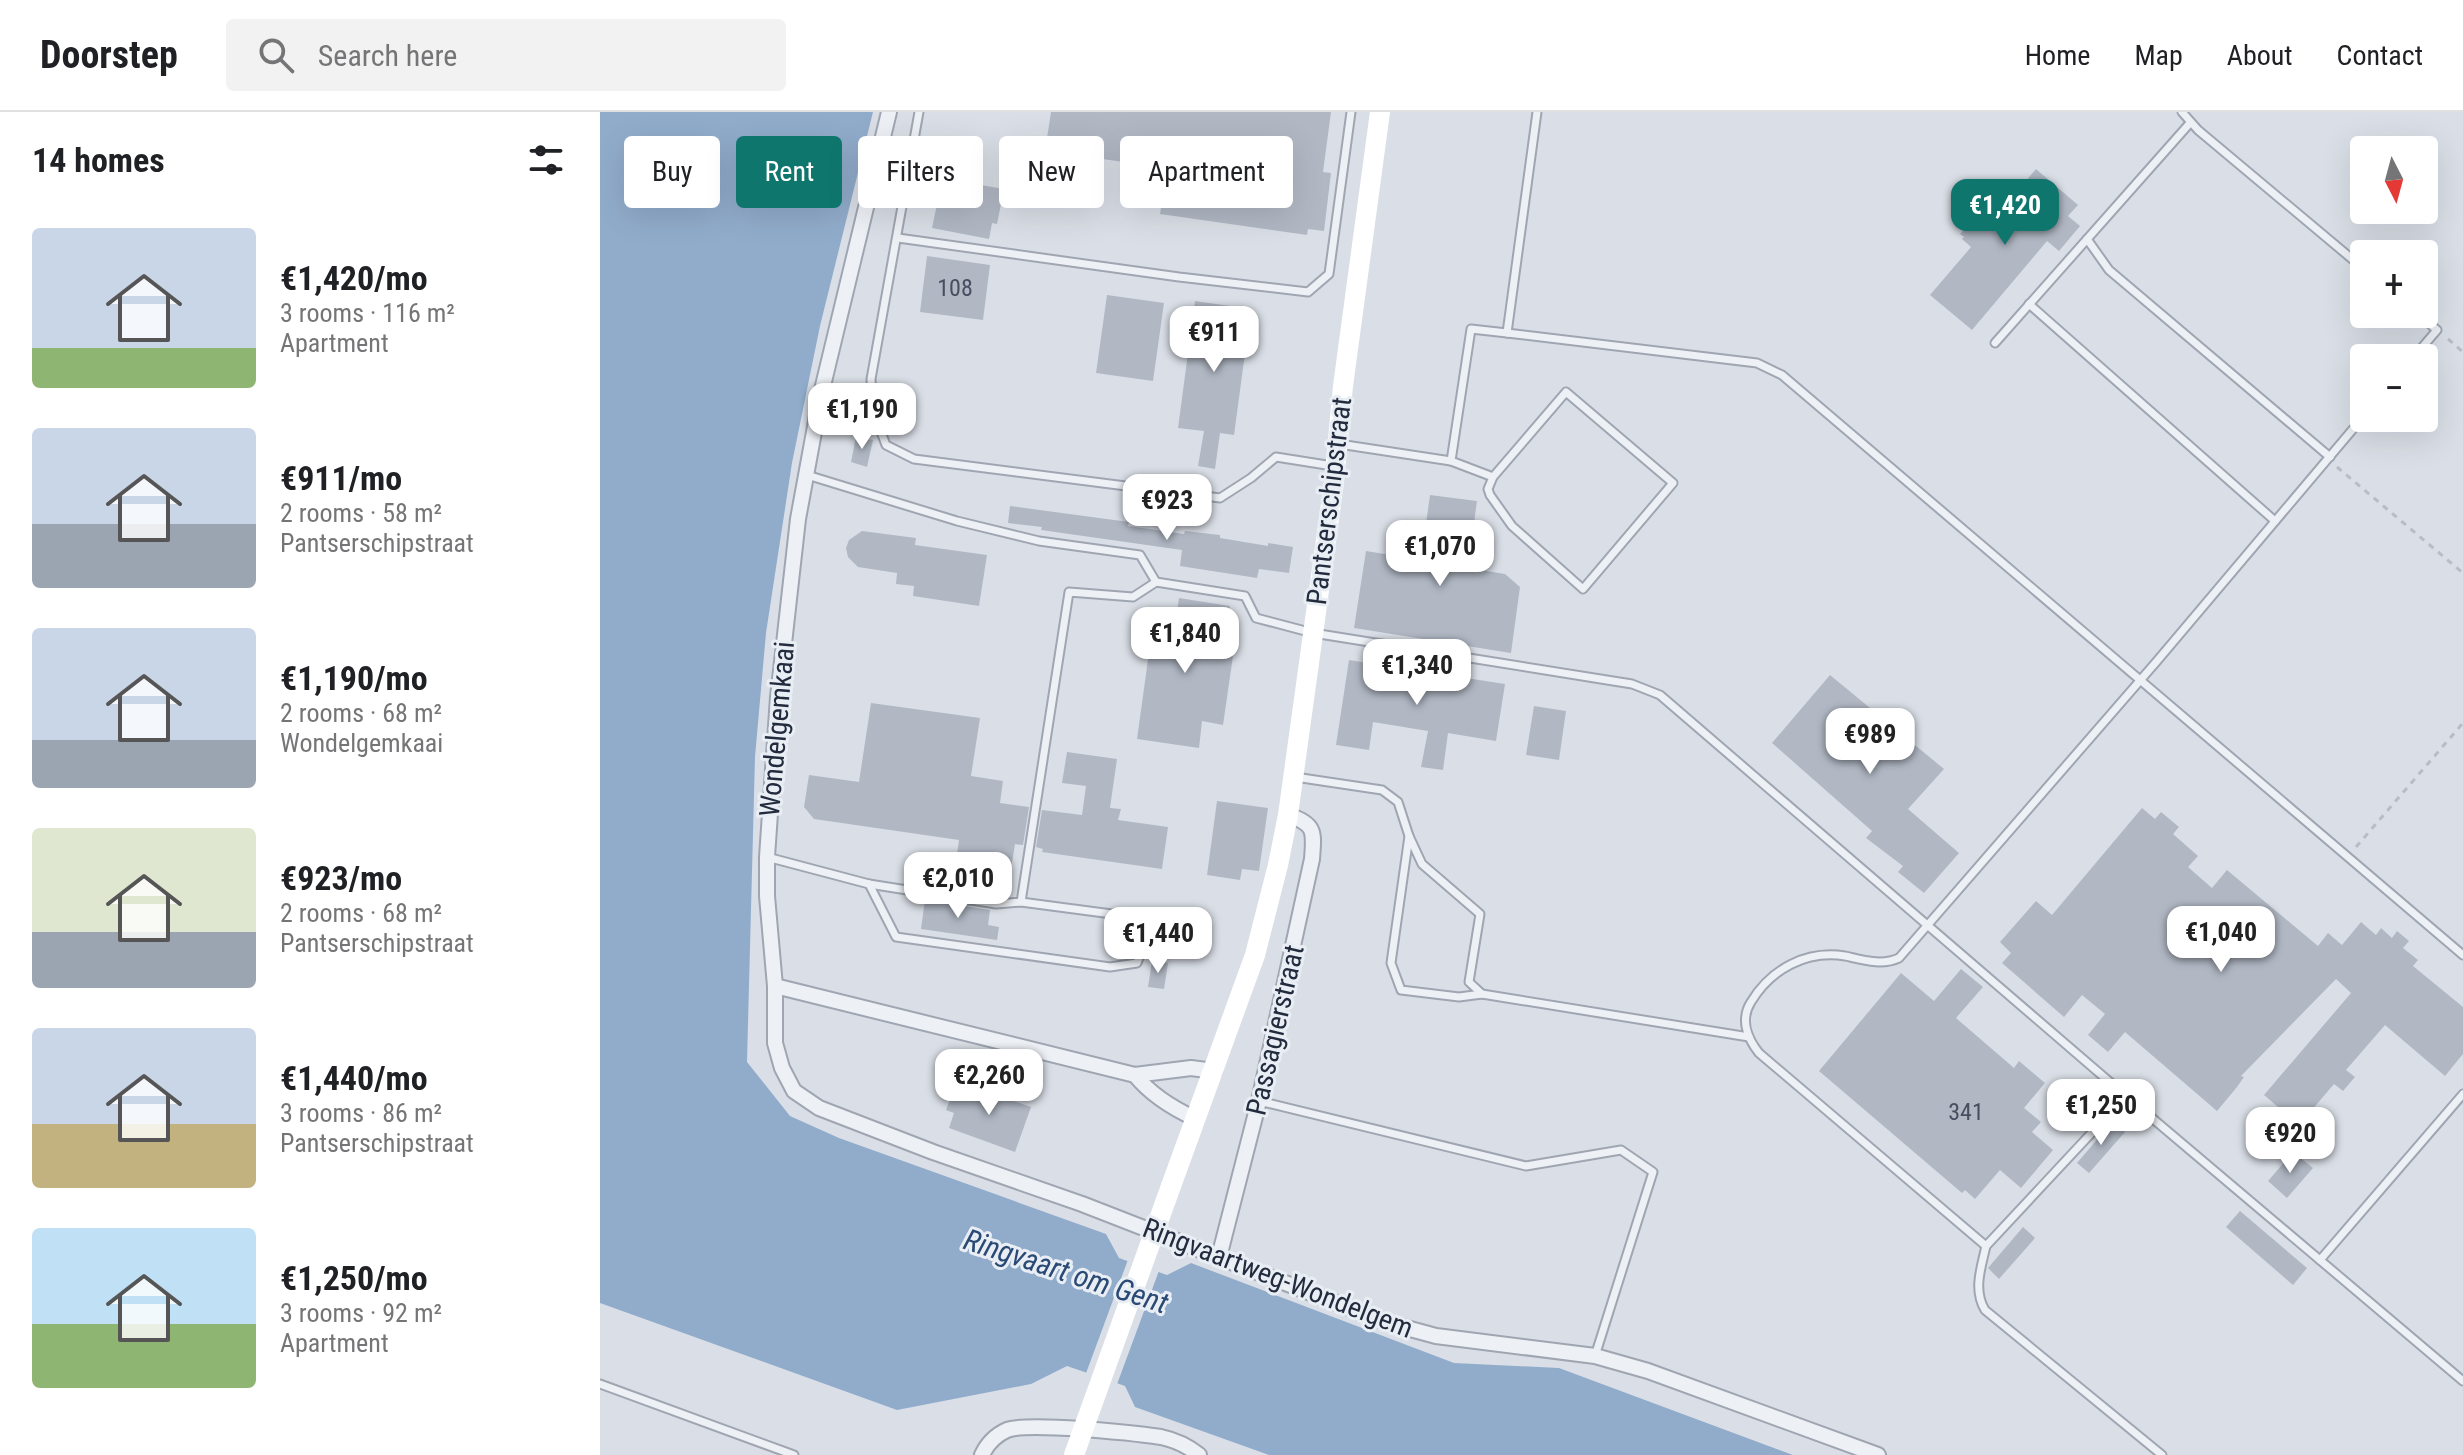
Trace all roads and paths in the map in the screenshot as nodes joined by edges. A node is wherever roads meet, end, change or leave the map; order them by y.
1 (889, 112) edge
2 (919, 112) edge
3 (1351, 112) edge
4 (1380, 112) edge
5 (1537, 112) edge
6 (2182, 112) edge
7 (2190, 123) junction
8 (898, 238) junction
9 (2087, 239) junction
10 (2350, 257) edge
11 (2029, 304) junction
12 (2435, 328) edge
13 (2437, 330) junction
14 (1507, 333) junction
15 (1995, 343) dead end
16 (2425, 344) edge
17 (2463, 352) edge
18 (2350, 432) edge
19 (1338, 444) junction
20 (2328, 458) junction
21 (1451, 461) junction
22 (1336, 466) junction
23 (807, 475) junction
24 (1493, 477) junction
25 (2275, 521) junction
26 (2463, 573) edge
27 (1156, 582) junction
28 (1313, 633) junction
29 (2141, 680) junction
30 (2463, 723) edge
31 (1293, 776) junction
32 (1288, 815) junction
33 (1409, 836) junction
34 (767, 857) junction
35 (2348, 857) junction
36 (869, 884) junction
37 (1021, 902) junction
38 (1928, 925) junction
39 (2463, 955) edge
40 (775, 986) junction
41 (1482, 994) junction
42 (1749, 1037) junction
43 (1214, 1071) junction
44 (1135, 1075) junction
45 (2463, 1094) edge
46 (2126, 1096) junction
47 (1259, 1101) junction
48 (1196, 1119) junction
49 (1986, 1246) junction
50 (1219, 1257) junction
51 (2320, 1260) junction
52 (1595, 1356) junction
53 (2463, 1381) edge
54 (600, 1384) edge
55 (794, 1455) edge
56 (982, 1455) edge
57 (1074, 1455) edge
58 (1199, 1455) edge
59 (1878, 1455) edge
60 (2162, 1455) edge

1 - 23 street, Wondelgemkaai
2 - 8 lane
3 - 8 lane
4 - 19 main road, Pantserschipstraat
5 - 14 lane
6 - 7 lane
7 - 9 lane
7 - 10 lane
8 - 22 lane
9 - 11 lane
9 - 20 lane
11 - 15 lane
11 - 25 lane
12 - 13 lane
13 - 16 lane
13 - 17 path
14 - 21 lane
14 - 29 lane
18 - 20 lane
19 - 21 lane
19 - 22 main road, Pantserschipstraat
20 - 25 lane
20 - 26 path
21 - 24 lane
22 - 28 main road, Pantserschipstraat
23 - 27 lane
23 - 34 street, Wondelgemkaai
24 - 24 lane
25 - 29 lane
27 - 28 lane
27 - 37 lane
28 - 31 main road, Pantserschipstraat
28 - 38 lane
29 - 35 lane
29 - 38 lane
30 - 35 path
31 - 32 main road, Pantserschipstraat
31 - 33 lane
32 - 43 main road, Pantserschipstraat
32 - 47 street, Passagierstraat
33 - 41 lane
33 - 41 lane
34 - 36 lane
34 - 40 street, Wondelgemkaai
35 - 39 lane
36 - 37 lane
36 - 37 lane
38 - 42 lane
38 - 46 lane
40 - 44 street
40 - 50 street, Ringvaartweg-Wondelgem
41 - 42 lane
42 - 49 lane
43 - 44 street
43 - 48 main road
44 - 48 street
45 - 51 lane
46 - 49 lane
46 - 51 lane
47 - 50 street, Passagierstraat
47 - 52 lane
48 - 57 main road, bridge
49 - 60 lane
50 - 52 street, Ringvaartweg-Wondelgem
51 - 53 lane
52 - 59 street, Ringvaartweg-Wondelgem
54 - 55 lane
56 - 58 street

